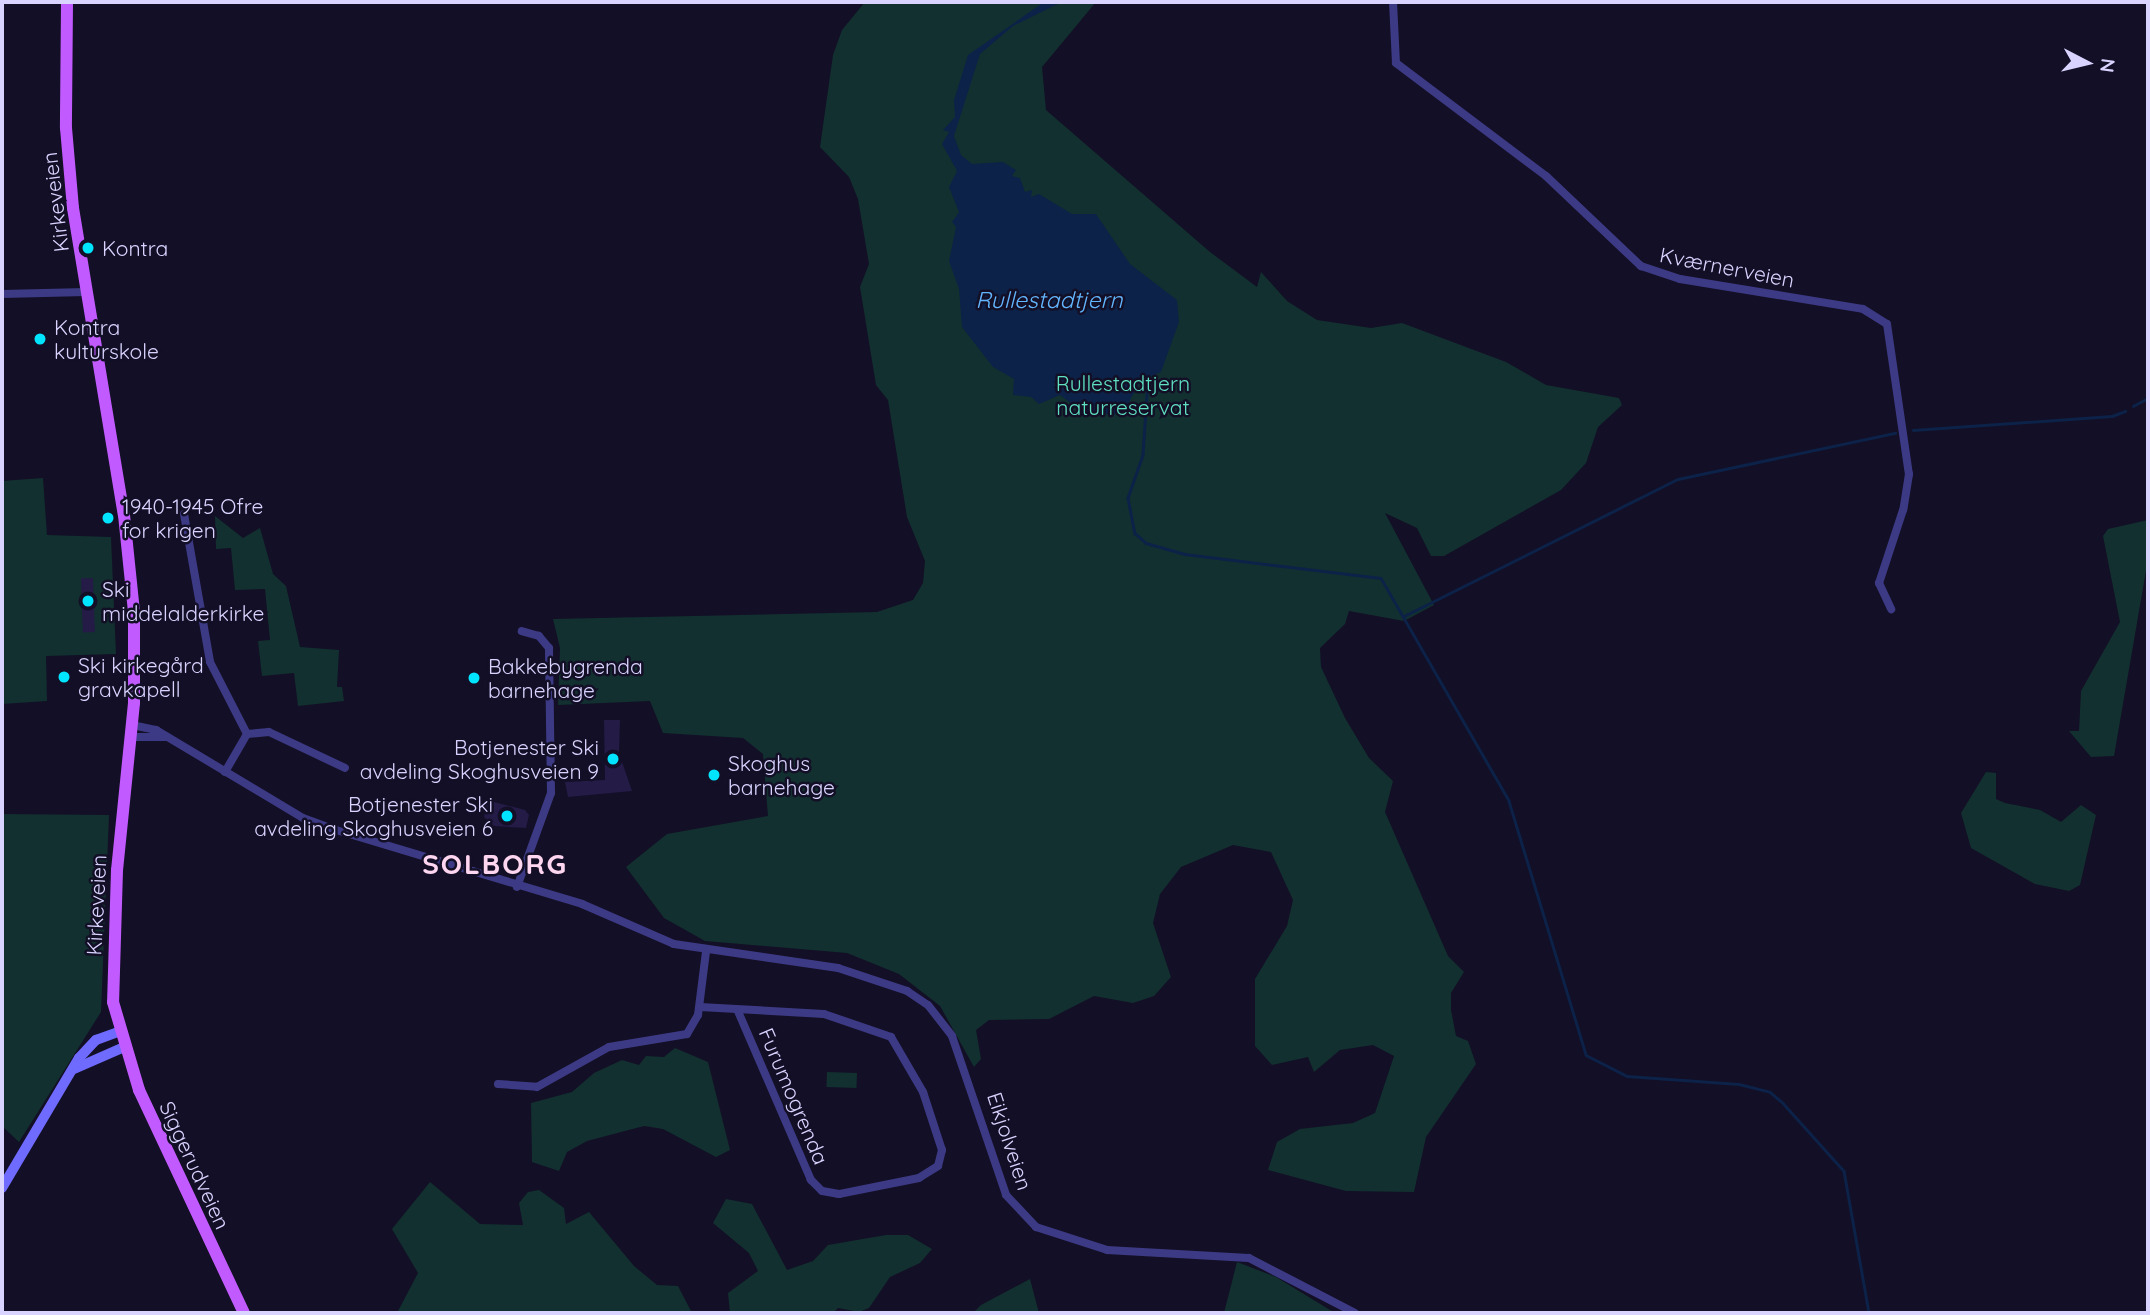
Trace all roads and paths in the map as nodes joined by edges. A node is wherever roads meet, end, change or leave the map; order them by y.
1 (67, 2) edge
2 (1393, 2) edge
3 (86, 292) junction
4 (2, 294) edge
5 (184, 514) dead end
6 (1891, 609) dead end
7 (522, 631) dead end
8 (132, 732) junction
9 (247, 734) junction
10 (345, 768) dead end
11 (225, 772) junction
12 (517, 887) junction
13 (706, 952) junction
14 (700, 1007) junction
15 (738, 1011) junction
16 (118, 1032) junction
17 (122, 1048) junction
18 (72, 1070) junction
19 (498, 1084) dead end
20 (2, 1188) edge
21 (244, 1313) edge
22 (1355, 1313) edge

1 - 3 main road, Kirkeveien
2 - 6 street, Kværnerveien
3 - 4 street
3 - 8 main road, Kirkeveien
5 - 9 street
7 - 12 street
8 - 11 street, Eikjolveien
8 - 16 main road, Kirkeveien
9 - 10 street
9 - 11 street
11 - 12 street, Eikjolveien
12 - 13 street, Eikjolveien
13 - 14 street
13 - 22 street, Eikjolveien
14 - 15 street, Furumogrenda
14 - 19 street
15 - 15 street, Furumogrenda
16 - 17 main road, Siggerudveien
16 - 18 main road
17 - 18 main road
17 - 21 main road, Siggerudveien
18 - 20 main road

